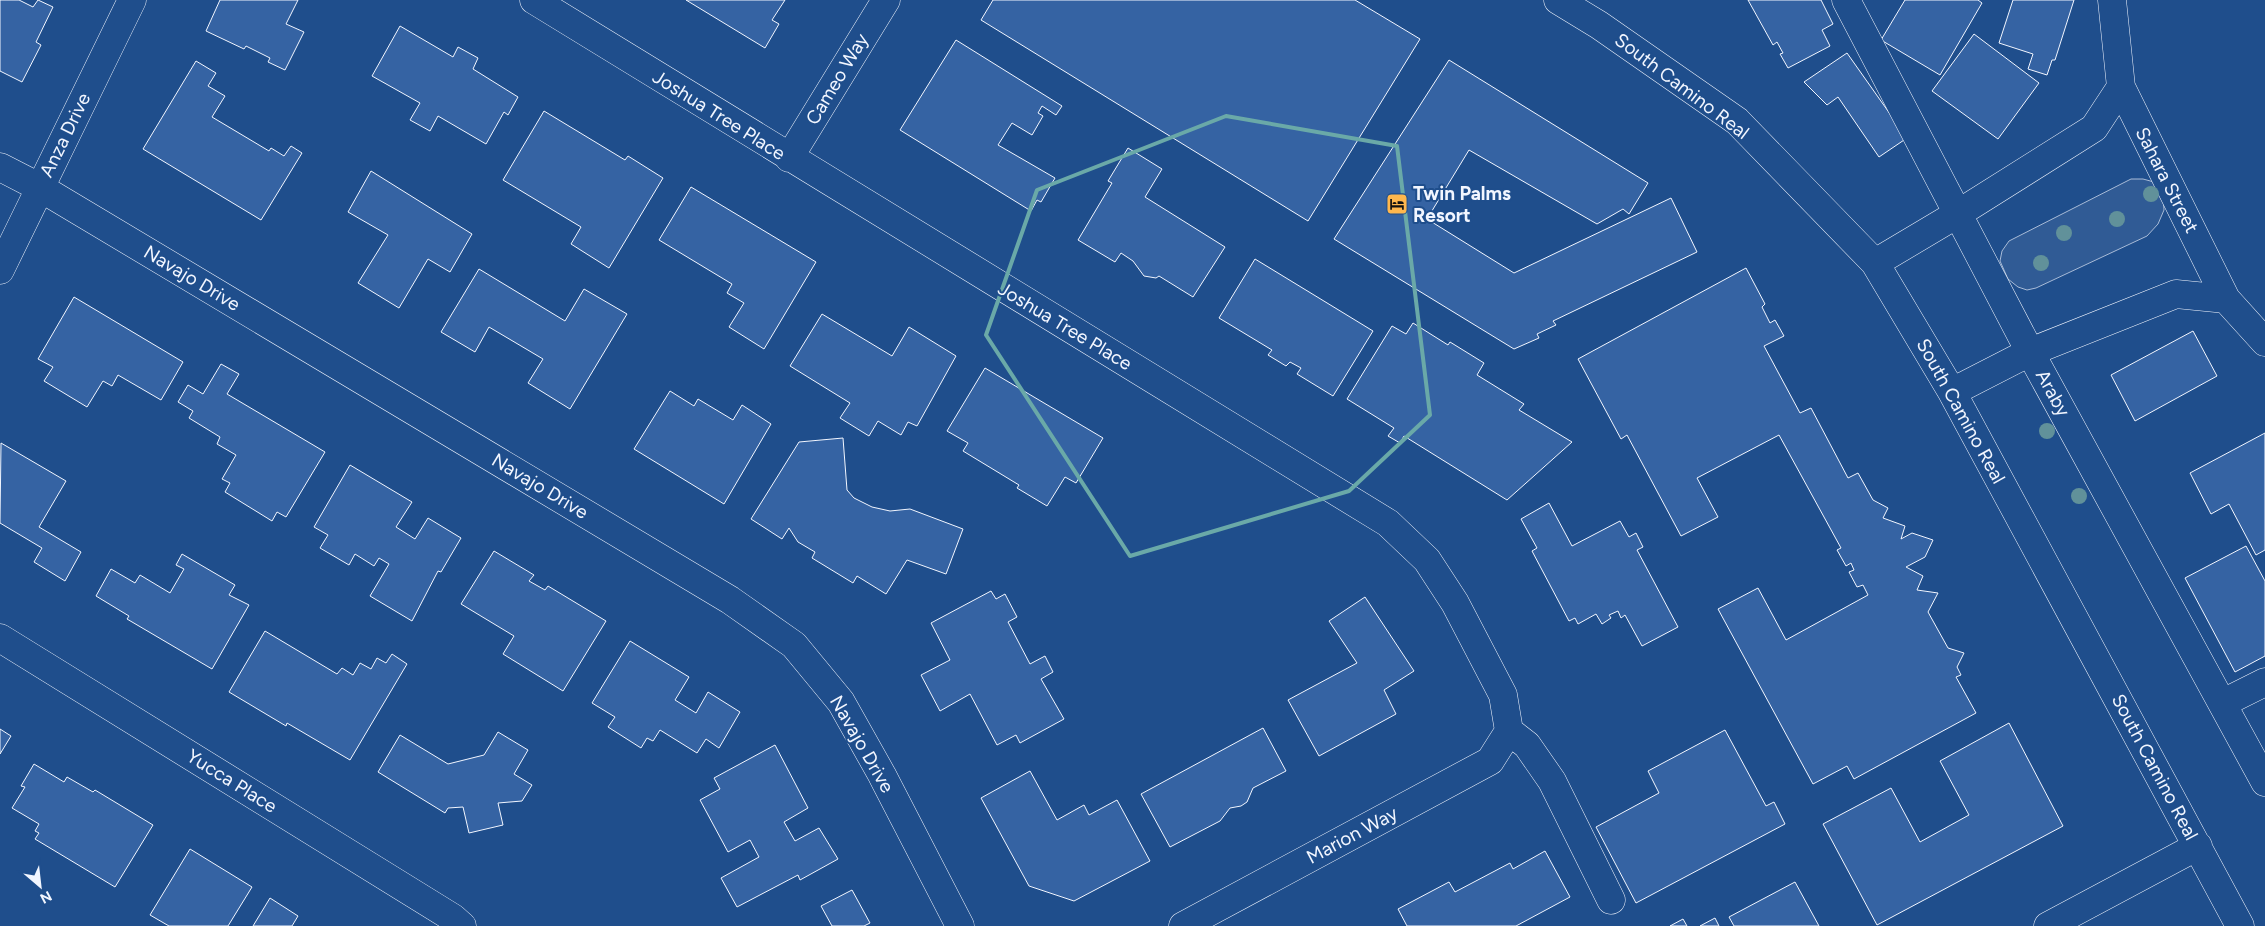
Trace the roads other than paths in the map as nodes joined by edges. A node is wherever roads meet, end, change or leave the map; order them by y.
1 (132, 0) edge
2 (534, 0) edge
3 (886, 0) edge
4 (1558, 0) edge
5 (1846, 0) edge
6 (2112, 0) edge
7 (2121, 88) junction
8 (789, 158) junction
9 (0, 167) edge
10 (39, 187) junction
11 (1959, 213) junction
12 (1875, 263) junction
13 (0, 270) edge
14 (2226, 299) junction
15 (2265, 342) edge
16 (2030, 352) junction
17 (1952, 392) junction
18 (0, 638) edge
19 (2265, 682) edge
20 (2223, 703) junction
21 (1509, 731) junction
22 (2265, 782) edge
23 (2198, 846) junction
24 (1611, 900) dead end
25 (462, 926) edge
26 (960, 926) edge
27 (1183, 926) edge
28 (2048, 926) edge
29 (2240, 926) edge

1 - 10 street, Anza Drive
2 - 8 street, Joshua Tree Place
3 - 8 street, Cameo Way
4 - 12 street, South Camino Real
5 - 11 street, Araby
6 - 7 street, Sahara Street
7 - 11 street
7 - 14 street, Sahara Street
8 - 21 street, Joshua Tree Place
9 - 10 street, Navajo Drive
10 - 13 street, Anza Drive
10 - 26 street, Navajo Drive
11 - 12 street
11 - 16 street, Araby
12 - 17 street, South Camino Real
14 - 15 street, Sahara Street
14 - 16 street
16 - 17 street
16 - 20 street, Araby
17 - 23 street, South Camino Real
18 - 25 street, Yucca Place
19 - 20 street
20 - 22 street, Araby
21 - 24 street
21 - 27 street, Marion Way
23 - 28 street
23 - 29 street, South Camino Real

